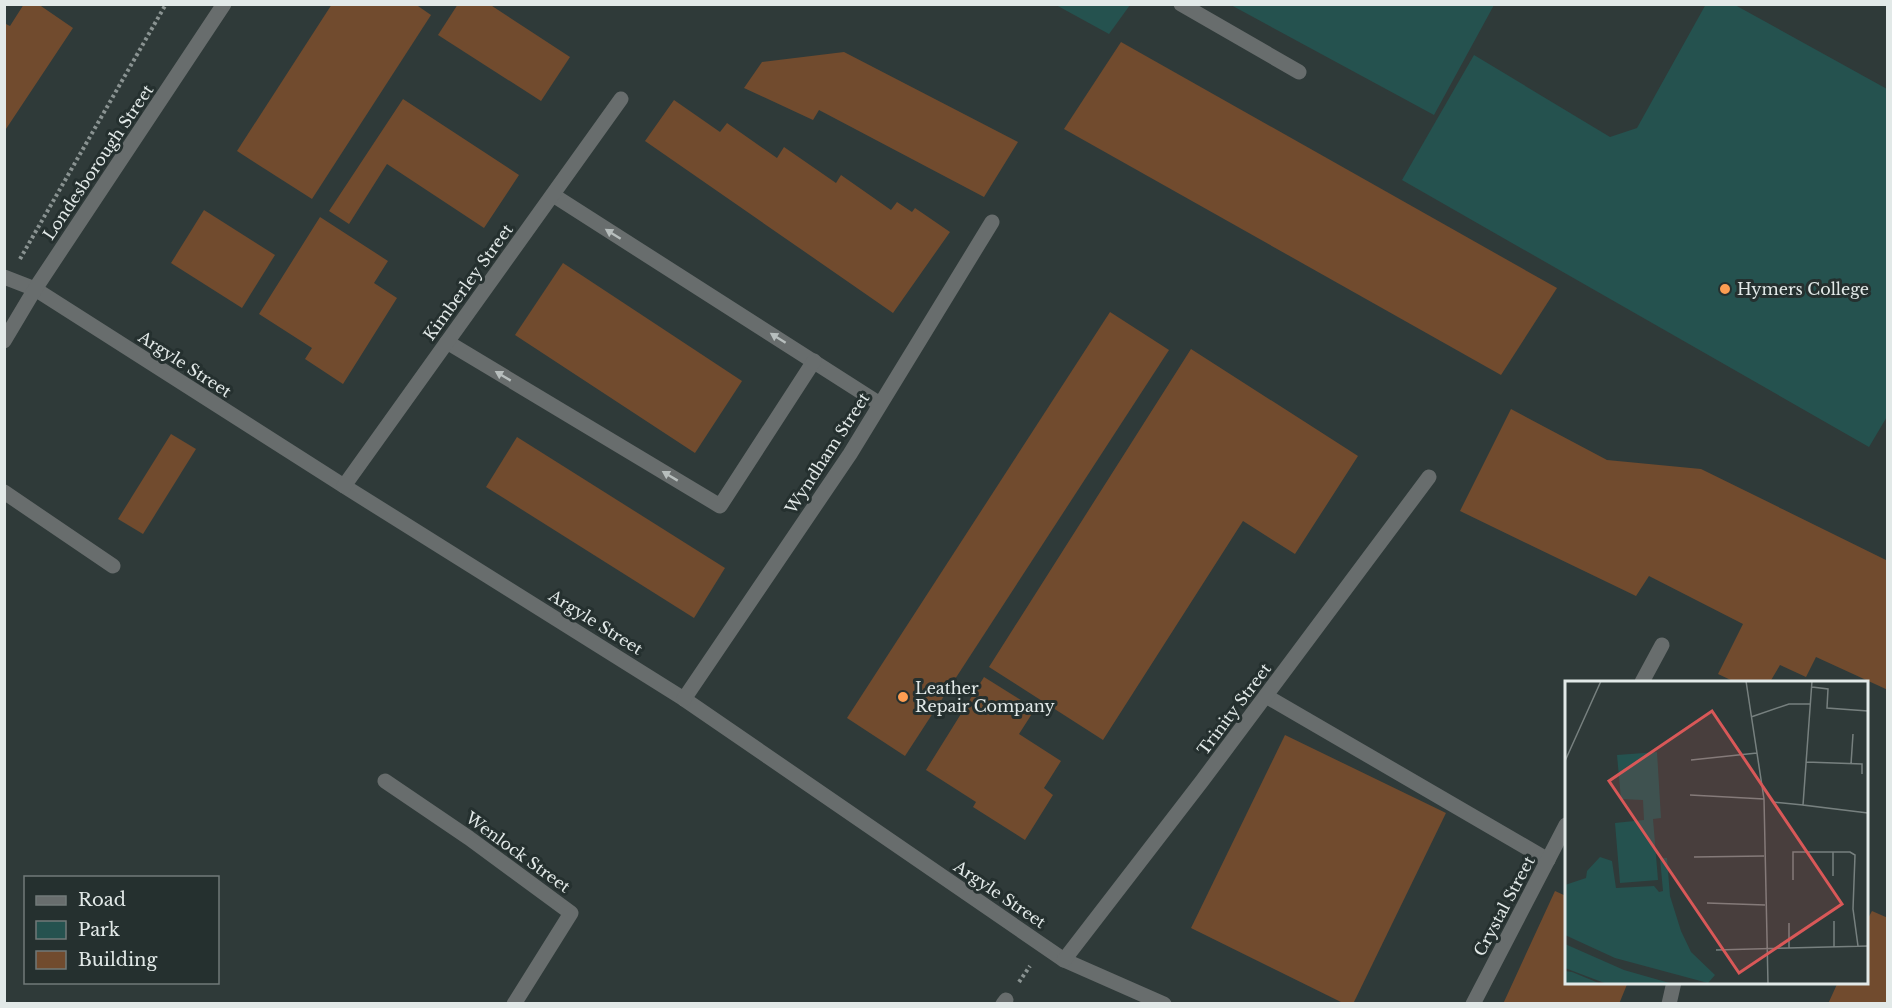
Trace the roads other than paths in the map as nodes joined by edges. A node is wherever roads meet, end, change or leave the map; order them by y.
1 (224, 4) edge
2 (1182, 4) edge
3 (1299, 72) dead end
4 (621, 99) dead end
5 (553, 195) junction
6 (992, 222) dead end
7 (4, 277) edge
8 (34, 289) junction
9 (4, 341) edge
10 (447, 342) junction
11 (814, 362) junction
12 (880, 404) junction
13 (1429, 477) dead end
14 (344, 486) junction
15 (4, 492) edge
16 (113, 566) dead end
17 (1662, 645) dead end
18 (1643, 681) edge
19 (1266, 696) junction
20 (684, 699) junction
21 (385, 781) dead end
22 (1565, 827) edge
23 (1548, 860) junction
24 (1064, 960) junction
25 (1674, 984) edge
26 (514, 1004) edge
27 (1164, 1004) edge
28 (1473, 1004) edge
29 (1669, 1004) edge

1 - 8 street, Londesborough Street
2 - 3 street
4 - 5 street, Kimberley Street
5 - 10 street, Kimberley Street
11 -> 5 street
6 - 12 street, Wyndham Street
7 - 8 street, Argyle Street
8 - 9 street, Londesborough Street
8 - 14 street, Argyle Street
11 -> 10 street
10 - 14 street, Kimberley Street
11 - 12 street
12 - 20 street, Wyndham Street
13 - 19 street, Trinity Street
14 - 20 street, Argyle Street
15 - 16 street
17 - 18 street
19 - 23 street
19 - 24 street, Trinity Street
20 - 24 street, Argyle Street
21 - 26 street, Wenlock Street
22 - 23 street, Crystal Street
23 - 28 street, Crystal Street
24 - 27 street, Argyle Street
25 - 29 street

